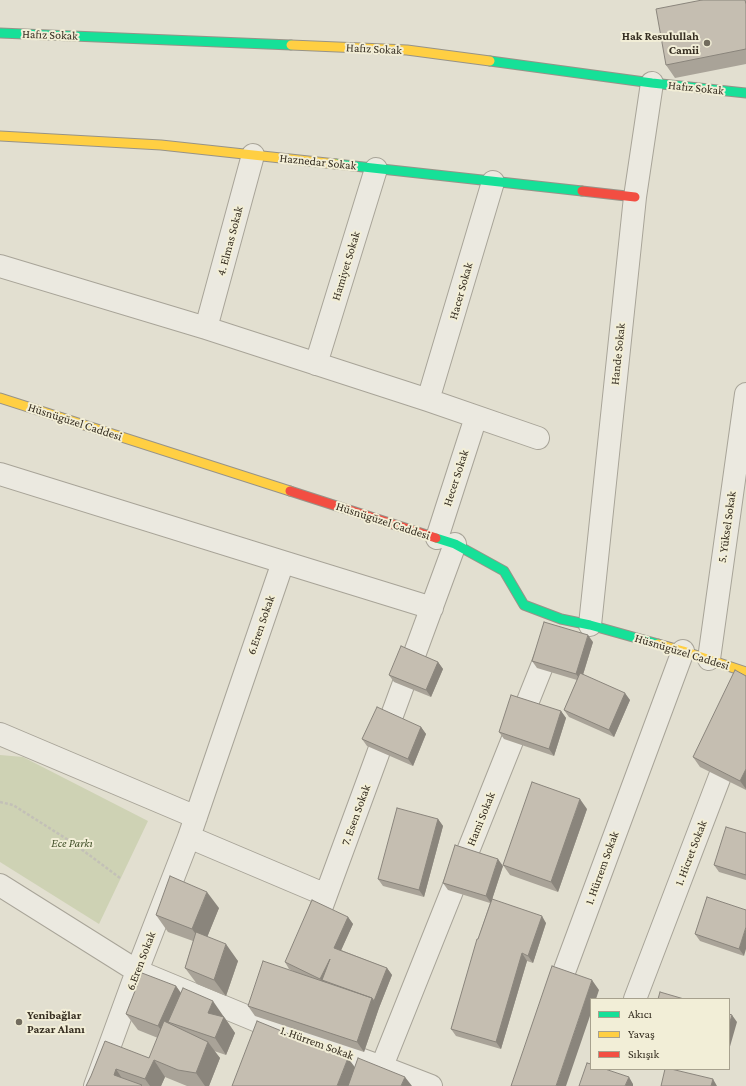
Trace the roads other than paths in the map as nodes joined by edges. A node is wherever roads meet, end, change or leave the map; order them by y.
1 (0, 33) edge
2 (652, 83) junction
3 (746, 93) edge
4 (0, 136) edge
5 (253, 155) junction
6 (376, 169) junction
7 (493, 182) junction
8 (635, 197) junction
9 (0, 266) edge
10 (206, 328) junction
11 (316, 364) junction
12 (746, 394) edge
13 (0, 398) edge
14 (428, 400) junction
15 (476, 417) junction
16 (538, 438) dead end
17 (0, 474) edge
18 (446, 541) junction
19 (282, 562) junction
20 (432, 608) junction
21 (561, 619) junction
22 (590, 625) junction
23 (683, 651) junction
24 (709, 659) junction
25 (746, 672) edge
26 (746, 708) edge
27 (0, 734) edge
28 (196, 816) junction
29 (189, 837) junction
30 (0, 885) edge
31 (326, 895) junction
32 (304, 955) edge
33 (137, 970) junction
34 (296, 977) edge
35 (635, 998) edge
36 (546, 1020) edge
37 (277, 1029) junction
38 (378, 1076) edge
39 (95, 1086) edge
40 (256, 1086) edge
41 (431, 1086) edge

1 - 2 street, Hafız Sokak
2 - 3 street, Hafız Sokak
2 - 8 street, Hande Sokak
4 - 5 street, Haznedar Sokak
5 - 6 street, Haznedar Sokak
5 - 10 street, 4. Elmas Sokak
6 - 7 street, Haznedar Sokak
6 - 11 street, Hamiyet Sokak
7 - 8 street, Haznedar Sokak
7 - 14 street, Hacer Sokak
8 - 22 street, Hande Sokak
9 - 10 street
10 - 11 street
11 - 14 street
12 - 24 street, 5. Yüksel Sokak
13 - 18 street, Hüsnügüzel Caddesi
14 - 15 street
15 - 16 street
15 - 18 street, Hecer Sokak
17 - 19 street
18 - 20 street, 7. Esen Sokak
18 - 21 street, Hüsnügüzel Caddesi
19 - 20 street
19 - 28 street, 6.Eren Sokak
20 - 31 street, 7. Esen Sokak
21 - 22 street, Hüsnügüzel Caddesi
21 - 38 street, Hami Sokak
22 - 23 street, Hüsnügüzel Caddesi
23 - 24 street, Hüsnügüzel Caddesi
23 - 36 street, 1. Hürrem Sokak
24 - 25 street, Hüsnügüzel Caddesi
26 - 35 street, 1. Hicret Sokak
27 - 28 street
28 - 29 street, 6.Eren Sokak
29 - 31 street
29 - 33 street, 6.Eren Sokak
30 - 33 street, 1. Hürrem Sokak
31 - 32 street, 7. Esen Sokak
33 - 37 street, 1. Hürrem Sokak
33 - 39 street, 6.Eren Sokak
34 - 37 street
37 - 38 street, 1. Hürrem Sokak
37 - 40 street
38 - 41 street, 1. Hürrem Sokak

